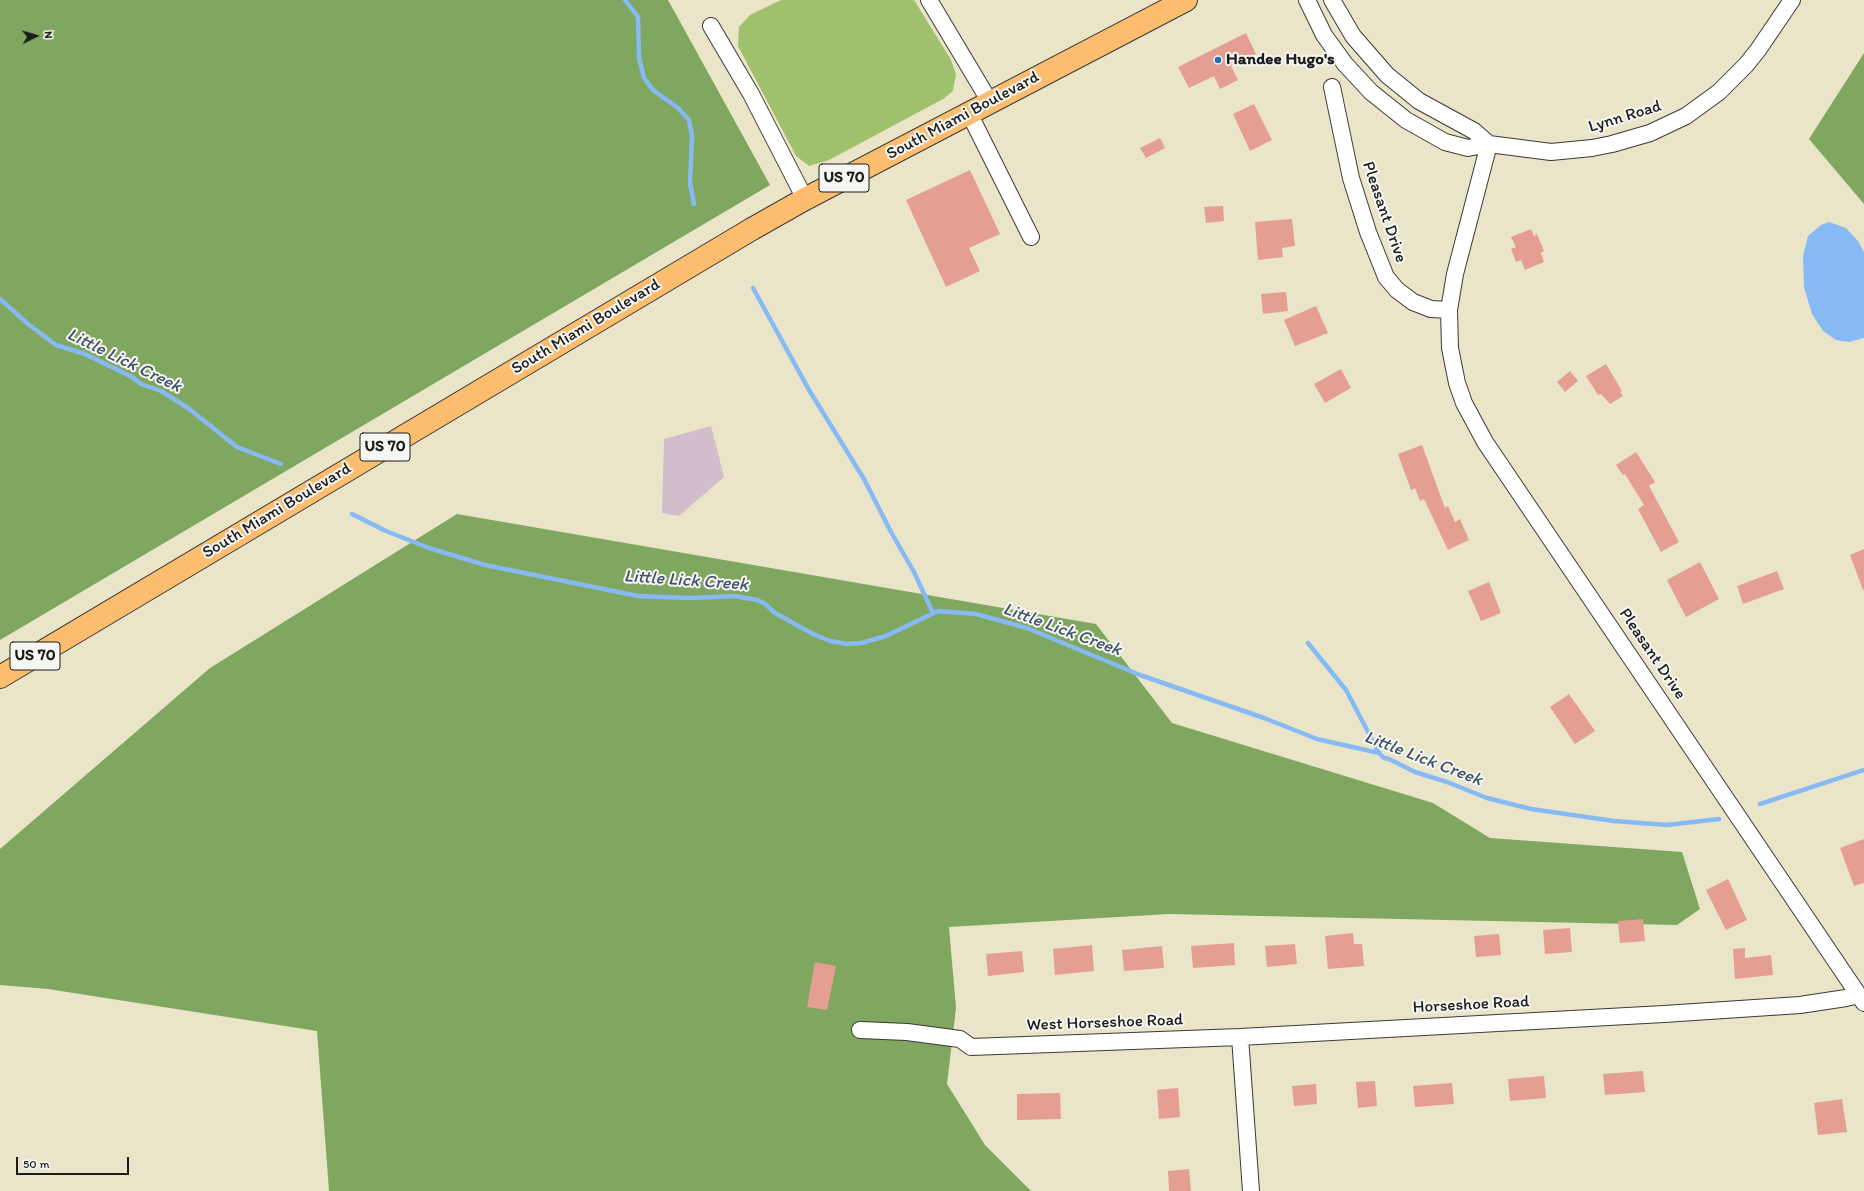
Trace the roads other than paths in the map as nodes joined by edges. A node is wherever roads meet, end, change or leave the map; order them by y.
1 (930, 0) edge
2 (1186, 0) edge
3 (1307, 0) edge
4 (1332, 0) edge
5 (1792, 0) edge
6 (711, 26) dead end
7 (1332, 87) dead end
8 (990, 102) junction
9 (969, 113) junction
10 (1488, 144) junction
11 (805, 199) junction
12 (1031, 237) dead end
13 (1449, 310) junction
14 (0, 677) edge
15 (1861, 999) edge
16 (860, 1030) dead end
17 (1240, 1037) junction
18 (1251, 1191) edge

1 - 8 street
2 - 8 highway, South Miami Boulevard / US 70
3 - 10 street
4 - 10 street
5 - 10 street, Lynn Road
6 - 11 street
7 - 13 street, Pleasant Drive
8 - 9 highway, South Miami Boulevard / US 70
9 - 11 highway, South Miami Boulevard / US 70
9 - 12 street
10 - 13 street, Pleasant Drive
11 - 14 highway, South Miami Boulevard / US 70
13 - 15 street, Pleasant Drive
15 - 17 street, Horseshoe Road
16 - 17 street, West Horseshoe Road
17 - 18 street

